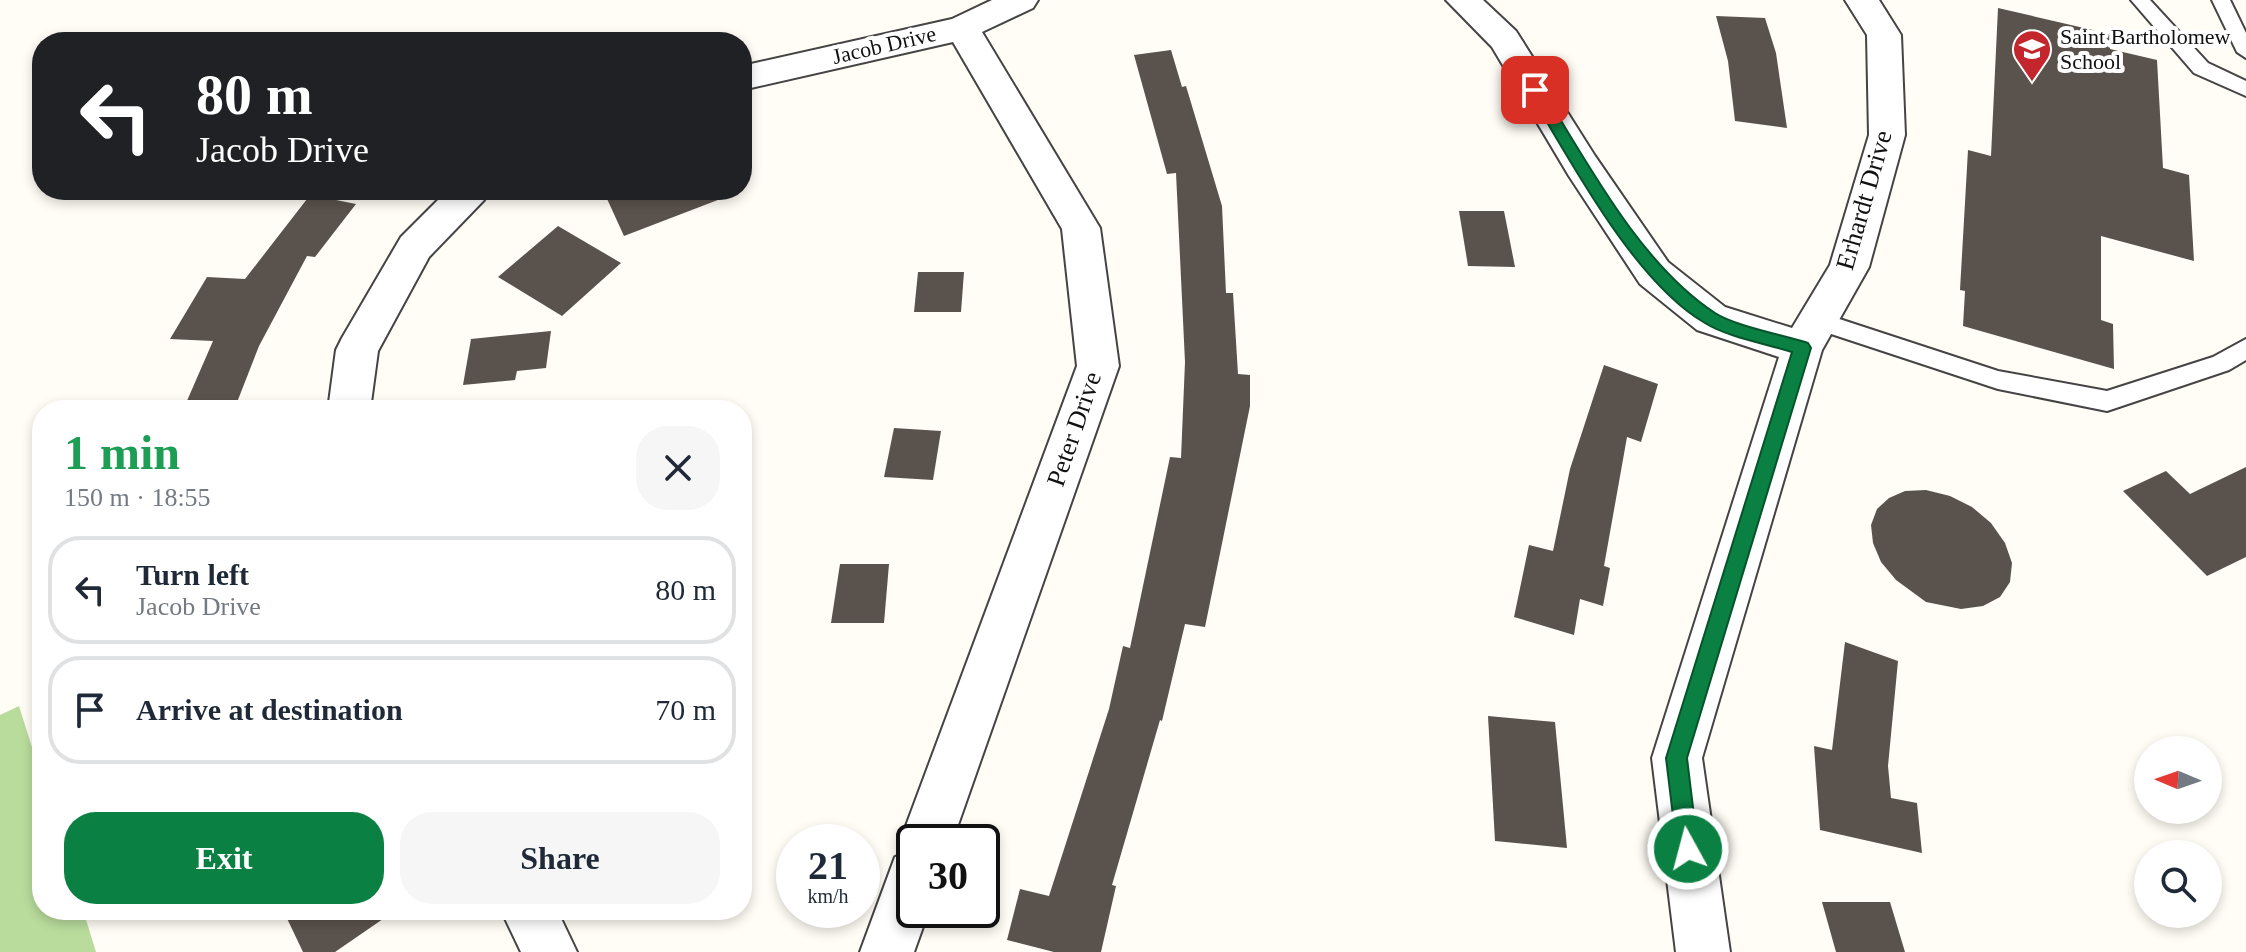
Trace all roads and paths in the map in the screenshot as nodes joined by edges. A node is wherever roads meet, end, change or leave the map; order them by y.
1 (1021, 0) edge
2 (1463, 0) edge
3 (1862, 0) edge
4 (2140, 0) edge
5 (2221, 0) edge
6 (962, 28) junction
7 (2246, 52) edge
8 (752, 76) edge
9 (2246, 89) edge
10 (461, 200) edge
11 (1810, 335) junction
12 (2246, 348) edge
13 (350, 400) edge
14 (933, 824) edge
15 (533, 920) edge
16 (896, 927) edge
17 (550, 952) edge
18 (887, 952) edge
19 (1703, 952) edge

1 - 6 street, Jacob Drive
2 - 11 street
3 - 11 street, Erhardt Drive
4 - 9 lane
5 - 7 lane
6 - 8 street, Jacob Drive
6 - 14 street, Peter Drive
10 - 13 street
11 - 12 lane
11 - 19 street, Erhardt Drive
15 - 17 street
16 - 18 street

